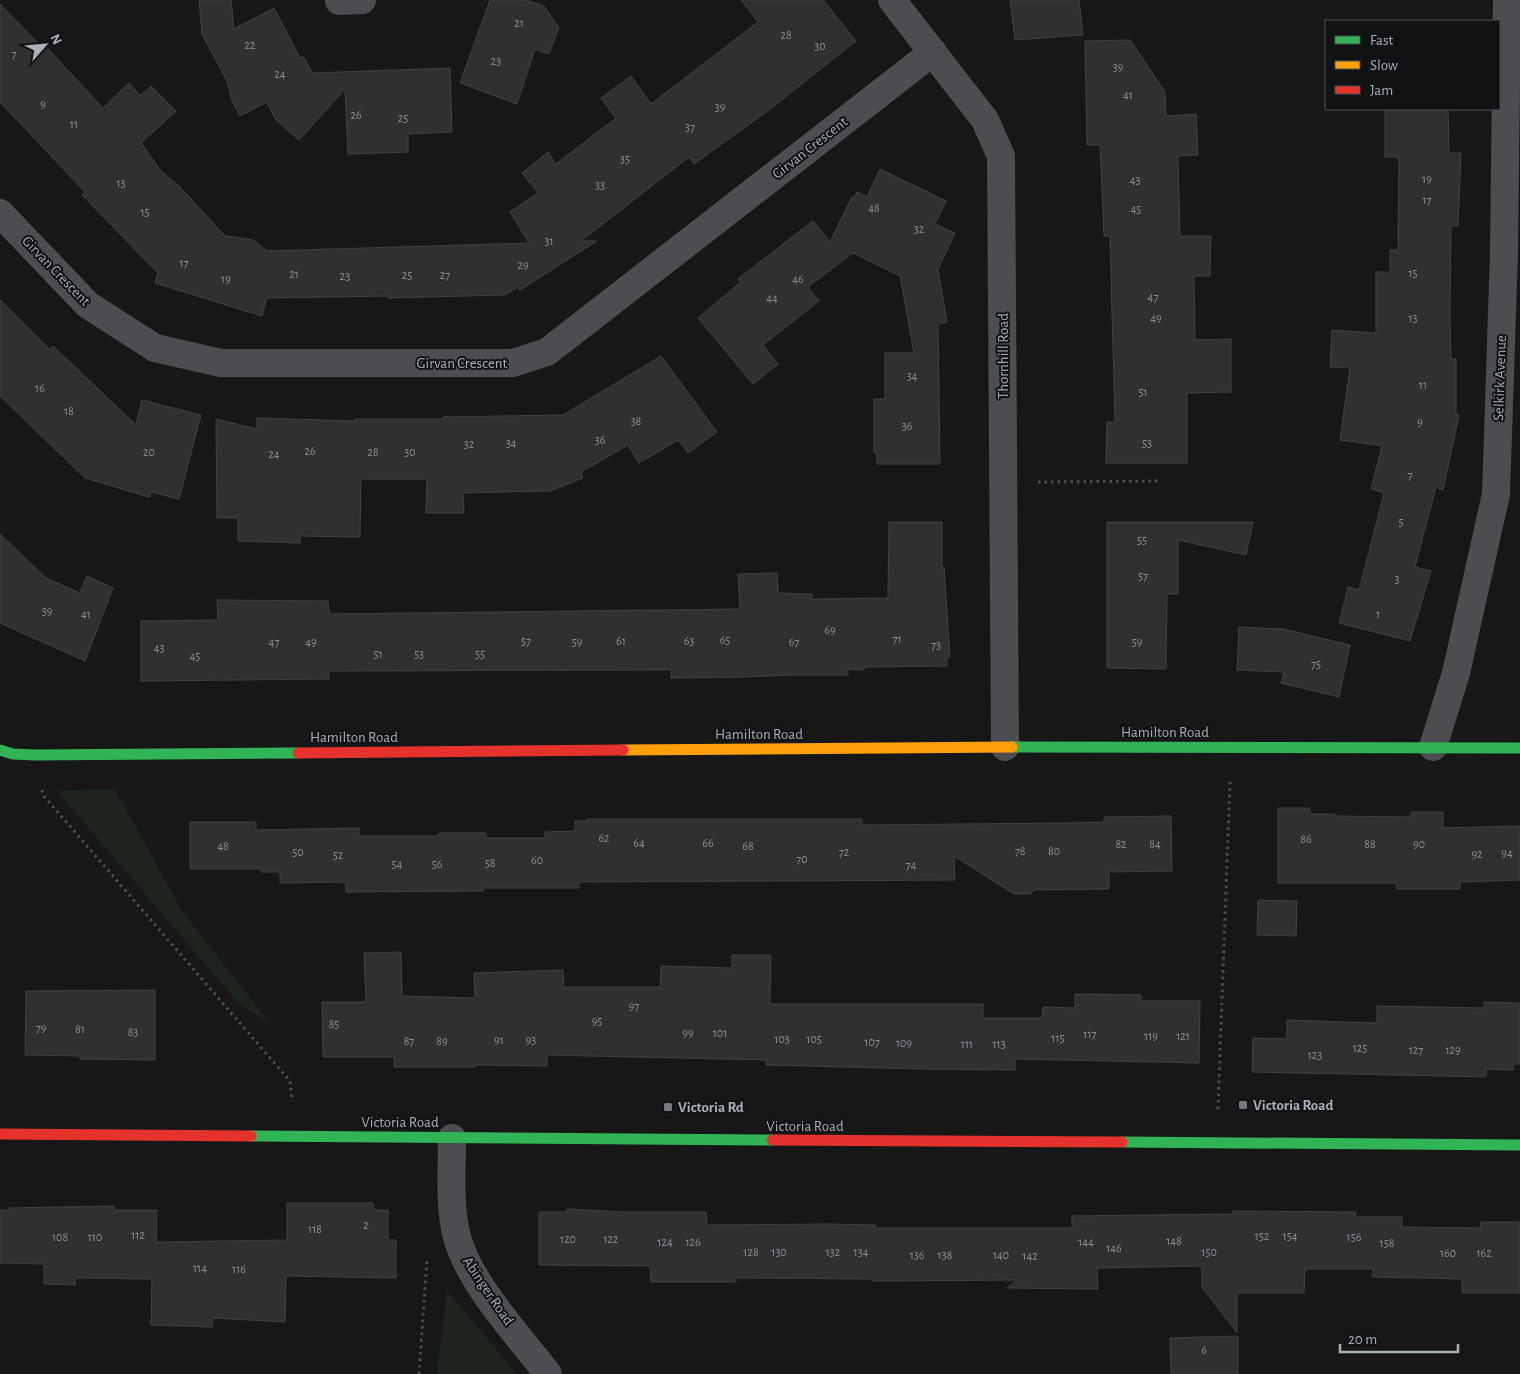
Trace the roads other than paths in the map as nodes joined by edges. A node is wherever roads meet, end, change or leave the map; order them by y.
1 (362, 0) edge
2 (892, 0) edge
3 (1507, 0) edge
4 (339, 1) edge
5 (933, 52) junction
6 (0, 213) edge
7 (1005, 747) junction
8 (1432, 747) junction
9 (1520, 748) edge
10 (0, 750) edge
11 (0, 1134) edge
12 (452, 1138) junction
13 (1520, 1145) edge
14 (548, 1374) edge

1 - 4 street
2 - 5 street, Thornhill Road
3 - 8 street, Selkirk Avenue
5 - 6 street, Girvan Crescent
5 - 7 street, Thornhill Road
7 - 8 street, Hamilton Road
7 - 10 street, Hamilton Road
8 - 9 street, Hamilton Road
11 - 12 street, Victoria Road
12 - 13 street, Victoria Road
12 - 14 street, Abinger Road

